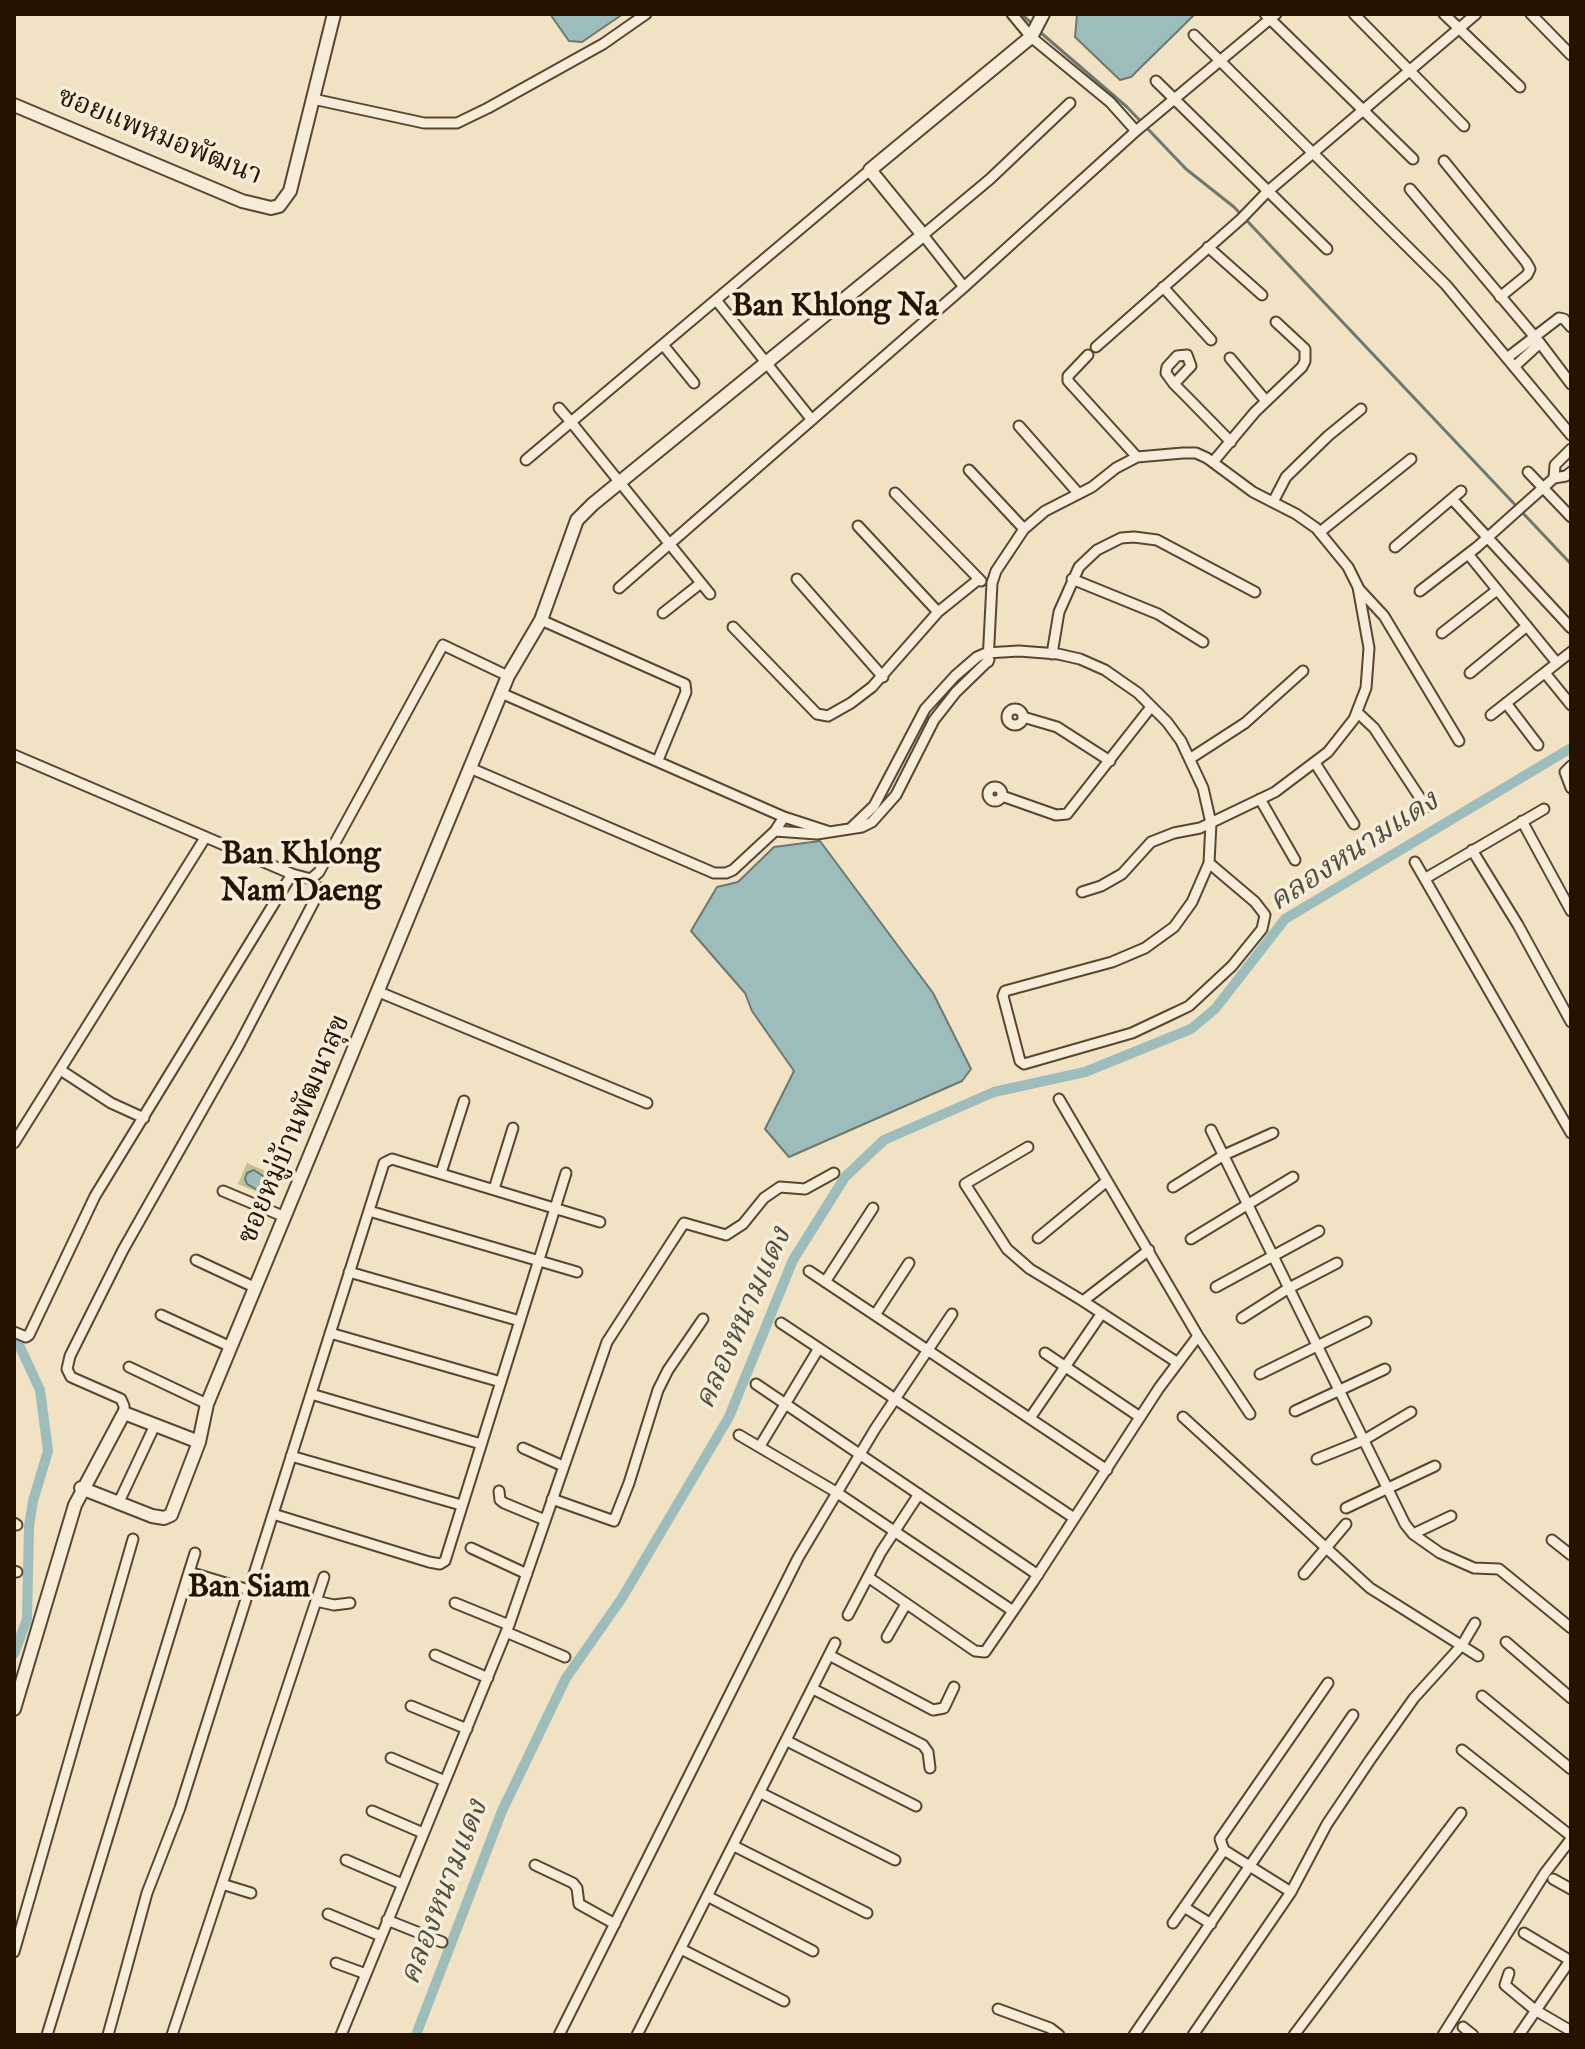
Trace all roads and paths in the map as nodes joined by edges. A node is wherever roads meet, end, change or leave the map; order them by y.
1 (334, 14) edge
2 (646, 14) edge
3 (1012, 14) edge
4 (1043, 14) edge
5 (1354, 14) edge
6 (1444, 14) edge
7 (1476, 14) edge
8 (1531, 14) edge
9 (1270, 16) edge
10 (1459, 29) junction
11 (1194, 35) dead end
12 (1031, 37) junction
13 (1571, 55) edge
14 (1220, 62) junction
15 (1409, 71) junction
16 (1156, 81) dead end
17 (1520, 87) dead end
18 (313, 99) junction
19 (1174, 99) junction
20 (1070, 103) dead end
21 (14, 105) edge
22 (1363, 111) junction
23 (1141, 126) junction
24 (1464, 126) dead end
25 (1314, 152) junction
26 (1413, 159) dead end
27 (1444, 161) dead end
28 (870, 170) junction
29 (1410, 189) dead end
30 (1267, 192) junction
31 (923, 235) junction
32 (1208, 247) junction
33 (1327, 249) dead end
34 (964, 287) junction
35 (1163, 287) junction
36 (1262, 295) dead end
37 (1500, 297) junction
38 (716, 300) junction
39 (1276, 322) dead end
40 (1571, 327) edge
41 (1211, 340) dead end
42 (1536, 340) junction
43 (664, 346) junction
44 (1230, 358) dead end
45 (1511, 362) junction
46 (767, 363) junction
47 (694, 383) dead end
48 (1174, 384) dead end
49 (1571, 384) edge
50 (1266, 401) junction
51 (559, 408) dead end
52 (1361, 409) dead end
53 (812, 420) junction
54 (571, 422) junction
55 (1019, 426) dead end
56 (1571, 435) edge
57 (1231, 442) junction
58 (1571, 449) edge
59 (1137, 457) junction
60 (1411, 459) dead end
61 (526, 460) dead end
62 (1213, 462) junction
63 (969, 470) dead end
64 (1528, 472) dead end
65 (1571, 472) edge
66 (1554, 478) junction
67 (621, 482) junction
68 (1544, 488) junction
69 (1461, 491) dead end
70 (895, 493) dead end
71 (1078, 493) junction
72 (1452, 499) junction
73 (1273, 502) junction
74 (1571, 517) edge
75 (858, 526) dead end
76 (1024, 529) junction
77 (1320, 532) junction
78 (1488, 537) junction
79 (670, 545) junction
80 (1395, 547) dead end
81 (1468, 554) junction
82 (797, 579) dead end
83 (979, 579) junction
84 (1072, 579) junction
85 (701, 583) junction
86 (991, 587) junction
87 (1358, 587) junction
88 (619, 588) dead end
89 (1497, 590) junction
90 (1420, 591) dead end
91 (1255, 592) dead end
92 (710, 594) dead end
93 (938, 612) junction
94 (663, 613) dead end
95 (541, 620) junction
96 (1527, 626) junction
97 (733, 627) dead end
98 (1571, 628) edge
99 (1442, 633) dead end
100 (1203, 642) dead end
101 (1571, 652) edge
102 (1052, 654) junction
103 (992, 656) junction
104 (1557, 663) junction
105 (1303, 671) dead end
106 (1470, 673) dead end
107 (1545, 673) junction
108 (508, 676) junction
109 (883, 677) junction
110 (501, 693) junction
111 (1506, 703) junction
112 (1571, 705) edge
113 (1151, 707) junction
114 (1357, 712) junction
115 (1491, 715) dead end
116 (1023, 717) dead end
117 (1459, 741) dead end
118 (1538, 745) dead end
119 (14, 755) edge
120 (1191, 758) junction
121 (658, 760) junction
122 (1110, 761) junction
123 (1315, 763) junction
124 (1571, 766) edge
125 (470, 768) junction
126 (1571, 788) edge
127 (1002, 796) dead end
128 (1260, 799) junction
129 (1426, 807) dead end
130 (1544, 809) dead end
131 (784, 817) junction
132 (1522, 821) junction
133 (1211, 823) junction
134 (1354, 824) dead end
135 (775, 831) junction
136 (830, 832) junction
137 (205, 838) junction
138 (1472, 850) junction
139 (1295, 860) dead end
140 (1415, 862) dead end
141 (1209, 863) junction
142 (292, 874) junction
143 (1426, 878) junction
144 (321, 888) dead end
145 (1082, 892) dead end
146 (1571, 911) edge
147 (379, 992) junction
148 (1571, 1022) edge
149 (62, 1071) junction
150 (1059, 1099) dead end
151 (464, 1101) dead end
152 (647, 1103) dead end
153 (144, 1118) junction
154 (513, 1128) dead end
155 (1211, 1130) dead end
156 (1273, 1133) dead end
157 (1571, 1133) edge
158 (14, 1143) edge
159 (1028, 1147) dead end
160 (1224, 1155) junction
161 (441, 1173) junction
162 (566, 1173) dead end
163 (834, 1173) dead end
164 (1293, 1177) dead end
165 (1107, 1181) junction
166 (1173, 1187) dead end
167 (494, 1189) junction
168 (223, 1191) dead end
169 (1247, 1203) junction
170 (556, 1208) junction
171 (873, 1208) dead end
172 (369, 1211) junction
173 (285, 1217) junction
174 (600, 1222) dead end
175 (1319, 1231) dead end
176 (1038, 1238) dead end
177 (1191, 1239) dead end
178 (1149, 1250) junction
179 (1274, 1257) junction
180 (196, 1260) dead end
181 (539, 1260) junction
182 (909, 1263) dead end
183 (1337, 1263) dead end
184 (809, 1271) dead end
185 (349, 1272) junction
186 (577, 1272) dead end
187 (825, 1282) junction
188 (255, 1287) junction
189 (1216, 1287) dead end
190 (1289, 1288) junction
191 (1083, 1301) junction
192 (1102, 1313) junction
193 (952, 1314) dead end
194 (161, 1315) dead end
195 (875, 1315) junction
196 (1242, 1318) dead end
197 (703, 1319) dead end
198 (520, 1321) junction
199 (1366, 1322) dead end
200 (781, 1323) dead end
201 (14, 1332) edge
202 (330, 1333) junction
203 (1198, 1336) junction
204 (230, 1346) junction
205 (1318, 1346) junction
206 (819, 1348) junction
207 (928, 1350) junction
208 (1045, 1353) dead end
209 (1178, 1363) junction
210 (129, 1367) dead end
211 (1065, 1367) junction
212 (1385, 1369) dead end
213 (1260, 1374) dead end
214 (501, 1382) junction
215 (756, 1384) dead end
216 (1340, 1391) junction
217 (311, 1394) junction
218 (895, 1398) junction
219 (784, 1403) junction
220 (207, 1404) junction
221 (1295, 1411) dead end
222 (1411, 1412) dead end
223 (124, 1413) junction
224 (1250, 1414) dead end
225 (1140, 1417) junction
226 (1183, 1417) dead end
227 (1030, 1418) junction
228 (155, 1425) junction
229 (739, 1435) dead end
230 (1364, 1440) junction
231 (199, 1442) junction
232 (481, 1444) junction
233 (760, 1446) junction
234 (523, 1448) dead end
235 (859, 1454) junction
236 (291, 1456) junction
237 (1317, 1459) dead end
238 (563, 1466) junction
239 (1435, 1466) dead end
240 (1107, 1470) junction
241 (1387, 1487) junction
242 (81, 1488) junction
243 (499, 1491) dead end
244 (836, 1492) junction
245 (919, 1494) junction
246 (552, 1499) junction
247 (118, 1504) junction
248 (461, 1505) junction
249 (1346, 1508) dead end
250 (273, 1514) junction
251 (1451, 1516) dead end
252 (1074, 1518) junction
253 (545, 1520) junction
254 (1346, 1524) dead end
255 (895, 1532) junction
256 (1413, 1534) junction
257 (133, 1539) dead end
258 (1552, 1540) dead end
259 (471, 1548) dead end
260 (1324, 1549) junction
261 (195, 1553) dead end
262 (1571, 1555) edge
263 (189, 1572) junction
264 (527, 1574) junction
265 (1304, 1574) dead end
266 (1038, 1575) junction
267 (324, 1577) dead end
268 (868, 1577) junction
269 (249, 1590) junction
270 (316, 1601) junction
271 (350, 1603) dead end
272 (455, 1603) dead end
273 (906, 1604) junction
274 (1013, 1611) junction
275 (848, 1615) dead end
276 (1475, 1623) dead end
277 (1571, 1628) edge
278 (508, 1629) junction
279 (887, 1637) dead end
280 (1506, 1642) dead end
281 (835, 1643) dead end
282 (1462, 1645) junction
283 (435, 1655) dead end
284 (829, 1655) junction
285 (1478, 1656) dead end
286 (565, 1657) dead end
287 (488, 1678) junction
288 (1328, 1683) dead end
289 (954, 1687) dead end
290 (813, 1689) junction
291 (1482, 1696) dead end
292 (1571, 1698) edge
293 (411, 1706) dead end
294 (14, 1709) edge
295 (1353, 1715) dead end
296 (467, 1729) junction
297 (787, 1741) junction
298 (1462, 1750) dead end
299 (391, 1758) dead end
300 (930, 1768) dead end
301 (1571, 1769) edge
302 (445, 1781) junction
303 (761, 1793) junction
304 (916, 1806) dead end
305 (372, 1811) dead end
306 (1461, 1813) dead end
307 (423, 1833) junction
308 (1571, 1837) edge
309 (734, 1846) junction
310 (1224, 1850) junction
311 (346, 1860) dead end
312 (895, 1860) dead end
313 (535, 1865) dead end
314 (1252, 1865) junction
315 (1553, 1879) dead end
316 (222, 1884) junction
317 (402, 1884) junction
318 (1571, 1889) edge
319 (1291, 1892) junction
320 (251, 1893) dead end
321 (709, 1897) junction
322 (1184, 1907) junction
323 (867, 1913) dead end
324 (328, 1914) dead end
325 (387, 1920) junction
326 (1173, 1923) dead end
327 (615, 1924) junction
328 (1211, 1924) junction
329 (1524, 1933) dead end
330 (381, 1936) junction
331 (442, 1942) dead end
332 (681, 1949) junction
333 (813, 1951) dead end
334 (14, 1952) edge
335 (1571, 1960) edge
336 (336, 1963) dead end
337 (1509, 1973) dead end
338 (366, 1974) junction
339 (784, 2001) dead end
340 (998, 2009) dead end
341 (1535, 2010) junction
342 (1463, 2027) dead end
343 (1571, 2031) edge
344 (47, 2035) edge
345 (108, 2035) edge
346 (172, 2035) edge
347 (341, 2035) edge
348 (559, 2035) edge
349 (637, 2035) edge
350 (1059, 2035) edge
351 (1134, 2035) edge
352 (1193, 2035) edge
353 (1294, 2035) edge
354 (1443, 2035) edge
355 (1473, 2035) edge
356 (1519, 2035) edge

1 - 18 street, ซอยแพหมอพัฒนา
2 - 18 street
3 - 12 street
4 - 12 street
5 - 15 street
6 - 10 street
7 - 10 street
8 - 13 street
9 - 14 street
9 - 22 street
10 - 15 street
10 - 17 street
11 - 14 street
12 - 23 street
12 - 28 street
14 - 19 street
14 - 25 street
15 - 22 street
15 - 24 street
16 - 19 street
18 - 21 street, ซอยแพหมอพัฒนา
19 - 23 street
19 - 30 street
20 - 31 street
22 - 25 street
22 - 26 street
23 - 34 street
25 - 30 street
25 - 45 street
27 - 37 street
28 - 31 street
28 - 38 street
29 - 37 street
30 - 32 street
30 - 33 street
31 - 34 street
31 - 46 street, ซอยหมู่บ้านพัฒนาสุข
32 - 35 street
32 - 36 street
34 - 53 street
35 - 41 street
35 - 59 street
37 - 42 street
38 - 43 street
38 - 46 street
39 - 50 street
40 - 42 street
42 - 45 street
42 - 49 street
43 - 47 street
43 - 54 street
44 - 50 street
45 - 56 street
46 - 53 street
46 - 67 street, ซอยหมู่บ้านพัฒนาสุข
48 - 57 street
50 - 57 street
51 - 54 street
52 - 73 street
53 - 79 street
54 - 61 street
54 - 67 street
55 - 71 street
57 - 62 street
58 - 66 street
59 - 62 street
59 - 71 street
60 - 77 street
62 - 73 street
63 - 76 street
64 - 68 street
65 - 66 street
66 - 68 street
67 - 79 street
67 - 95 street, ซอยหมู่บ้านพัฒนาสุข
68 - 74 street
68 - 78 street
69 - 72 street
70 - 83 street
71 - 76 street
72 - 78 street
72 - 80 street
73 - 77 street
75 - 93 street
76 - 86 street
77 - 87 street
78 - 81 street
78 - 98 street
79 - 85 street
79 - 88 street
81 - 89 street
81 - 90 street
82 - 109 street
83 - 86 street
83 - 93 street
84 - 91 street
84 - 100 street
84 - 102 street
85 - 92 street
85 - 94 street
86 - 103 street
87 - 114 street
87 - 117 street
89 - 96 street
89 - 99 street
93 - 109 street
95 - 108 street, ซอยหมู่บ้านพัฒนาสุข
95 - 121 street
96 - 104 street
96 - 106 street
97 - 109 street
101 - 104 street
102 - 103 street
102 - 113 street
103 - 136 street
104 - 107 street
105 - 120 street
107 - 111 street
107 - 112 street
108 - 110 street, ซอยหมู่บ้านพัฒนาสุข
108 - 142 street
110 - 121 street
110 - 125 street, ซอยหมู่บ้านพัฒนาสุข
111 - 115 street
111 - 118 street
113 - 120 street
113 - 122 street
114 - 123 street
114 - 129 street
116 - 122 street
119 - 137 street
120 - 133 street
121 - 131 street
122 - 127 street
123 - 128 street
123 - 134 street
124 - 126 street
125 - 135 street
125 - 147 street, ซอยหมู่บ้านพัฒนาสุข
128 - 133 street
128 - 139 street
130 - 132 street
131 - 135 street
131 - 136 street
132 - 138 street
132 - 146 street
133 - 141 street
133 - 145 street
135 - 136 street
137 - 142 street
137 - 149 street
138 - 143 street
138 - 148 street
140 - 143 street
141 - 141 street
142 - 153 street
143 - 157 street
144 - 223 street
147 - 152 street
147 - 173 street, ซอยหมู่บ้านพัฒนาสุข
149 - 153 street
149 - 158 street
150 - 165 street
151 - 161 street
153 - 201 street
154 - 167 street
155 - 160 street
156 - 160 street
159 - 191 street
160 - 166 street
160 - 169 street
161 - 167 street
161 - 172 street
162 - 170 street
163 - 238 street
164 - 169 street
165 - 176 street
165 - 178 street
167 - 170 street
168 - 173 street
169 - 177 street
169 - 179 street
170 - 174 street
170 - 181 street
171 - 187 street
172 - 181 street
172 - 185 street
173 - 188 street, ซอยหมู่บ้านพัฒนาสุข
175 - 179 street
178 - 191 street
178 - 203 street
179 - 189 street
179 - 190 street
180 - 188 street
181 - 186 street
181 - 198 street
182 - 195 street
183 - 190 street
184 - 187 street
185 - 198 street
185 - 202 street
187 - 195 street
188 - 204 street, ซอยหมู่บ้านพัฒนาสุข
190 - 196 street
190 - 205 street
191 - 192 street
192 - 209 street
192 - 211 street
193 - 207 street
194 - 204 street
195 - 207 street
197 - 246 street
198 - 214 street
199 - 205 street
200 - 206 street
202 - 214 street
202 - 217 street
203 - 209 street
203 - 224 street
204 - 220 street, ซอยหมู่บ้านพัฒนาสุข
205 - 213 street
205 - 216 street
206 - 218 street
206 - 219 street
207 - 218 street
207 - 227 street
208 - 211 street
209 - 225 street
210 - 220 street
211 - 225 street
211 - 227 street
212 - 216 street
214 - 232 street
215 - 219 street
216 - 221 street
216 - 230 street
217 - 232 street
217 - 236 street
218 - 235 street
218 - 252 street
219 - 233 street
219 - 235 street
220 - 231 street, ซอยหมู่บ้านพัฒนาสุข
222 - 230 street
223 - 228 street
223 - 242 street
225 - 240 street
226 - 260 street
227 - 240 street
228 - 231 street
228 - 247 street
229 - 233 street
230 - 237 street
230 - 241 street
231 - 247 street, ซอยหมู่บ้านพัฒนาสุข
232 - 248 street
233 - 244 street
234 - 238 street
235 - 244 street
235 - 245 street
236 - 248 street
236 - 250 street
238 - 246 street
239 - 241 street
240 - 252 street
241 - 249 street
241 - 256 street
242 - 247 street, ซอยหมู่บ้านพัฒนาสุข
242 - 294 street
243 - 253 street
244 - 255 street
244 - 327 street
245 - 255 street
245 - 266 street
246 - 253 street
248 - 250 street
250 - 269 street
251 - 256 street
252 - 266 street
253 - 264 street
254 - 260 street
255 - 268 street
255 - 274 street
256 - 277 street
257 - 334 street
258 - 262 street
259 - 264 street
260 - 265 street
260 - 282 street
261 - 263 street
263 - 269 street
263 - 344 street
264 - 278 street
266 - 274 street
267 - 270 street
268 - 273 street
268 - 275 street
269 - 345 street
270 - 271 street
270 - 316 street
272 - 278 street
273 - 274 street
273 - 279 street
276 - 282 street
278 - 286 street
278 - 287 street
280 - 292 street
281 - 284 street
282 - 285 street
282 - 319 street
283 - 287 street
284 - 289 street
284 - 290 street
287 - 296 street
288 - 310 street
290 - 297 street
290 - 300 street
291 - 301 street
293 - 296 street
295 - 314 street
296 - 302 street
297 - 303 street
297 - 304 street
298 - 308 street
299 - 302 street
302 - 307 street
303 - 309 street
303 - 312 street
305 - 307 street
306 - 353 street
307 - 317 street
308 - 354 street
309 - 321 street
309 - 323 street
310 - 314 street
310 - 322 street
311 - 317 street
313 - 327 street
314 - 319 street
314 - 328 street
315 - 318 street
316 - 320 street
316 - 346 street
317 - 325 street
319 - 352 street
321 - 332 street
321 - 333 street
322 - 326 street
322 - 328 street
324 - 330 street
325 - 330 street
325 - 331 street
327 - 348 street
328 - 351 street
329 - 335 street
330 - 338 street
332 - 339 street
332 - 349 street
335 - 341 street
336 - 338 street
337 - 341 street
338 - 347 street
340 - 350 street
341 - 343 street
341 - 356 street
342 - 355 street

